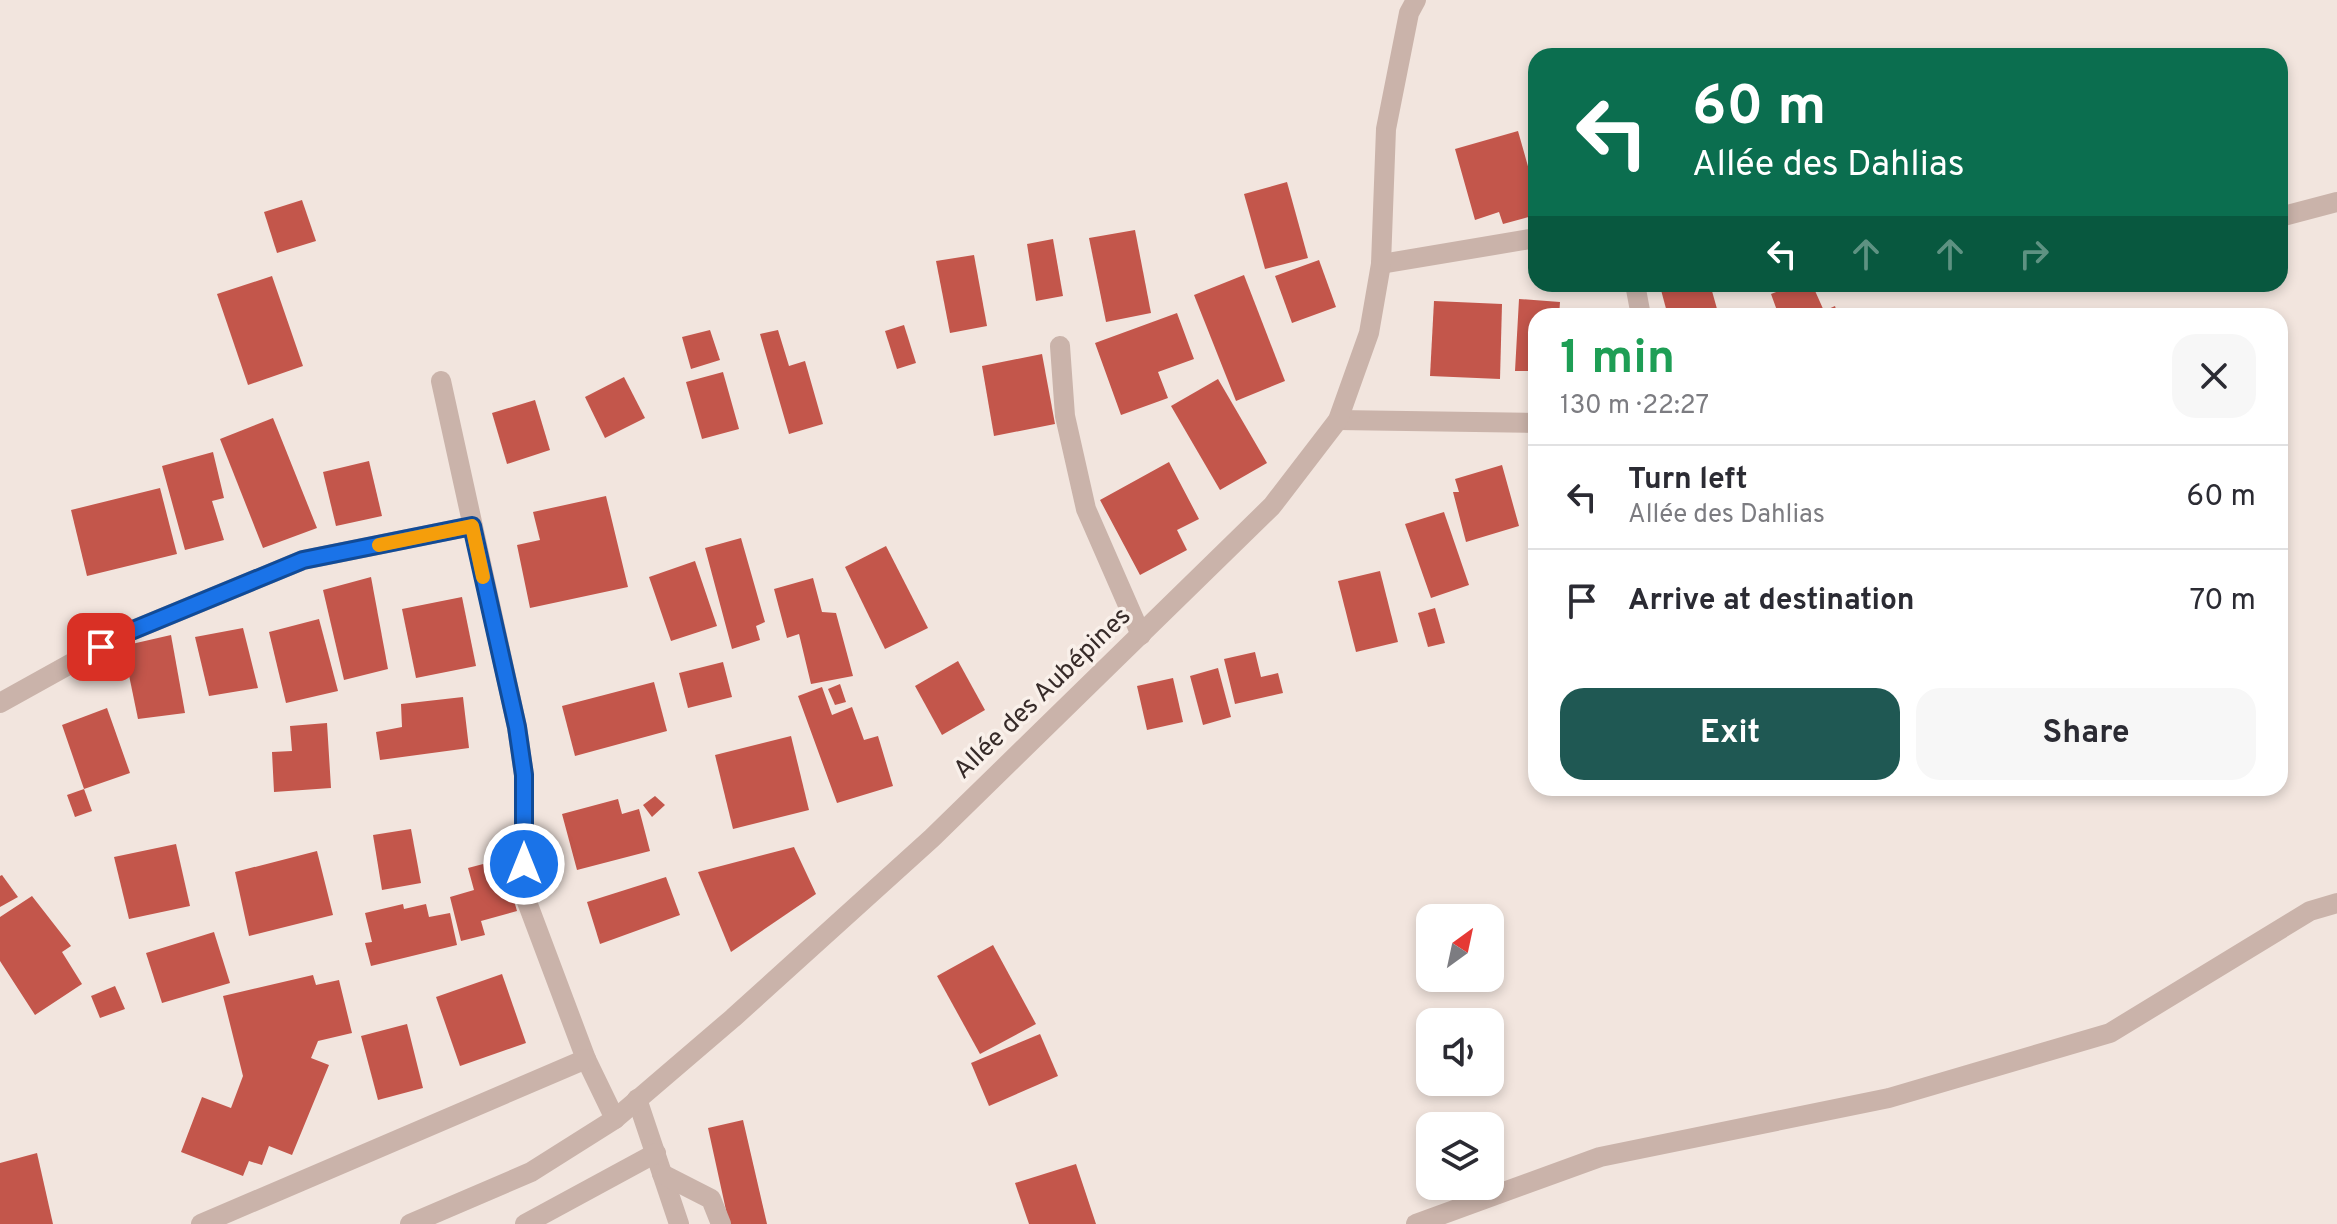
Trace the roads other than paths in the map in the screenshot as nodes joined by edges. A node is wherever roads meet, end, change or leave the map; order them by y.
1 (1416, 0) edge
2 (2337, 202) edge
3 (2288, 215) edge
4 (1528, 239) edge
5 (1381, 264) junction
6 (1060, 346) dead end
7 (441, 381) dead end
8 (1338, 420) junction
9 (1528, 423) edge
10 (472, 526) junction
11 (1141, 635) junction
12 (0, 703) edge
13 (2337, 903) edge
14 (586, 1059) junction
15 (637, 1099) junction
16 (615, 1119) junction
17 (656, 1153) junction
18 (662, 1174) junction
19 (201, 1224) edge
20 (410, 1224) edge
21 (525, 1224) edge
22 (679, 1224) edge
23 (721, 1224) edge
24 (1416, 1224) edge

1 - 5 street, Allée des Aubépines
2 - 3 street
4 - 5 street
5 - 8 street, Allée des Aubépines
6 - 11 street
7 - 10 street
8 - 9 street
8 - 11 street, Allée des Aubépines
10 - 12 street
10 - 14 street
11 - 15 street, Allée des Aubépines
13 - 24 street
14 - 16 street
14 - 19 street
15 - 16 street, Allée des Aubépines
15 - 17 street
16 - 20 street, Allée des Aubépines
17 - 18 street
17 - 21 street
18 - 22 street
18 - 23 street

